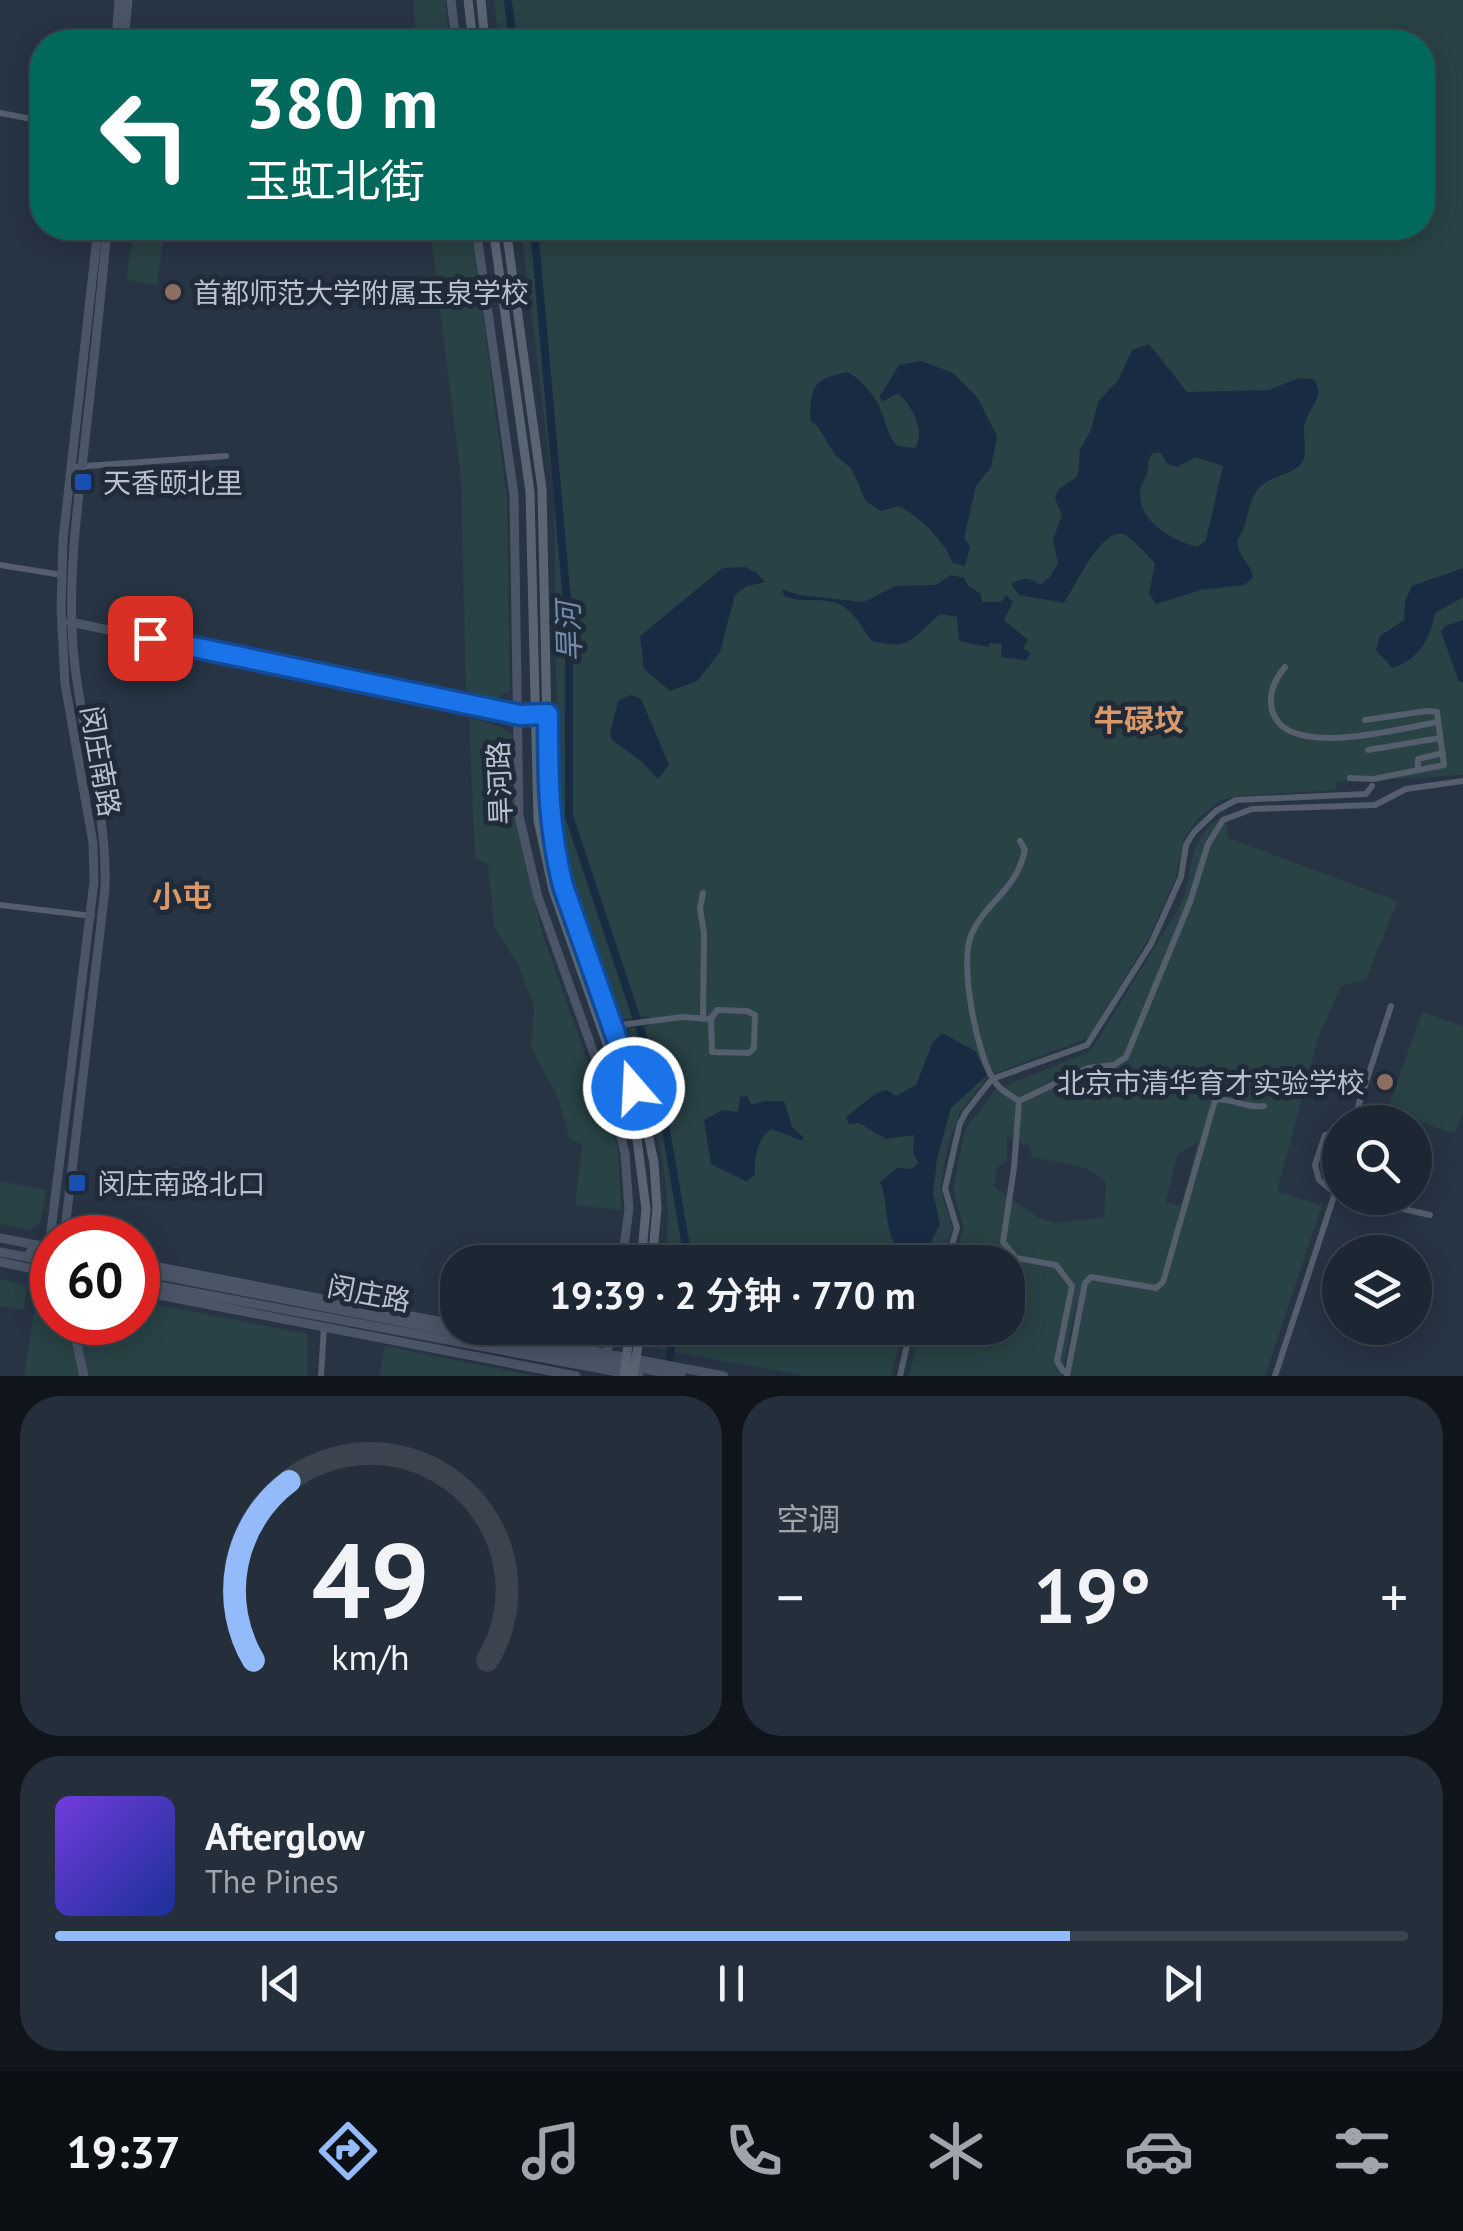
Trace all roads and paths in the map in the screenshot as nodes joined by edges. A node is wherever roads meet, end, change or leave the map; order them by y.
1 (120, 0) edge
2 (128, 0) edge
3 (451, 0) edge
4 (468, 0) edge
5 (481, 0) edge
6 (117, 30) edge
7 (125, 30) edge
8 (455, 30) edge
9 (472, 30) edge
10 (485, 30) edge
11 (0, 113) edge
12 (30, 118) edge
13 (97, 240) edge
14 (106, 240) edge
15 (478, 240) edge
16 (495, 240) edge
17 (507, 240) edge
18 (510, 263) junction
19 (498, 264) junction
20 (226, 456) dead end
21 (77, 466) junction
22 (0, 565) edge
23 (62, 575) junction
24 (68, 621) junction
25 (1285, 667) dead end
26 (534, 714) junction
27 (548, 714) junction
28 (520, 715) junction
29 (1365, 720) dead end
30 (1438, 722) junction
31 (1440, 738) junction
32 (1368, 750) dead end
33 (1350, 778) dead end
34 (1463, 782) edge
35 (1372, 786) dead end
36 (542, 801) junction
37 (1020, 841) dead end
38 (703, 894) dead end
39 (0, 906) edge
40 (91, 916) junction
41 (103, 917) junction
42 (1390, 1006) dead end
43 (707, 1019) junction
44 (617, 1025) junction
45 (992, 1079) junction
46 (1020, 1101) junction
47 (1358, 1105) edge
48 (1264, 1106) dead end
49 (1322, 1144) edge
50 (1322, 1185) edge
51 (53, 1215) edge
52 (67, 1215) edge
53 (1330, 1215) edge
54 (0, 1238) edge
55 (624, 1245) edge
56 (642, 1245) edge
57 (654, 1245) edge
58 (952, 1245) edge
59 (30, 1246) edge
60 (0, 1249) edge
61 (30, 1251) edge
62 (0, 1262) edge
63 (160, 1267) edge
64 (30, 1268) edge
65 (160, 1275) edge
66 (160, 1287) edge
67 (160, 1295) edge
68 (324, 1322) junction
69 (440, 1322) edge
70 (77, 1345) edge
71 (548, 1345) edge
72 (609, 1345) edge
73 (907, 1345) edge
74 (482, 1348) junction
75 (607, 1358) junction
76 (498, 1361) junction
77 (630, 1369) edge
78 (677, 1373) edge
79 (1068, 1374) edge
80 (84, 1376) edge
81 (321, 1376) edge
82 (576, 1376) edge
83 (724, 1376) edge
84 (900, 1376) edge
85 (1275, 1376) edge

1 - 6 street
2 - 7 street
3 - 8 street
4 - 9 main road
5 - 10 main road
11 - 12 street
13 - 21 street, 闵庄南路
14 - 21 street, 闵庄南路
15 - 28 street, 旱河路
16 - 19 main road, 旱河路
17 - 18 main road, 旱河路
18 - 19 street
18 - 27 main road, 旱河路
19 - 26 main road, 旱河路
20 - 21 street
21 - 23 street, 闵庄南路
21 - 24 street, 闵庄南路
22 - 23 street
23 - 24 street, 闵庄南路
24 - 28 street
24 - 40 street, 闵庄南路
24 - 41 street, 闵庄南路
25 - 30 street
26 - 27 street
26 - 28 street
26 - 36 main road, 旱河路
27 - 36 main road, 旱河路
28 - 55 street, 旱河路
29 - 30 street
30 - 31 street
31 - 32 street
31 - 33 street
34 - 46 street
35 - 45 street
36 - 44 main road, 旱河路
36 - 56 main road, 旱河路
37 - 45 street
38 - 43 street
39 - 40 street
40 - 41 street
40 - 51 street, 闵庄南路
41 - 52 street, 闵庄南路
42 - 47 street
43 - 43 street
43 - 44 street
44 - 57 main road, 旱河路
45 - 46 street
45 - 58 street
46 - 79 street
48 - 79 street
49 - 50 street
53 - 85 street
54 - 59 street
60 - 61 street
62 - 64 street
63 - 69 street, 闵庄路
65 - 75 street, 闵庄路
66 - 68 street, 闵庄路
67 - 68 street, 闵庄路
68 - 74 street, 闵庄路
68 - 76 street, 闵庄路
68 - 81 street
70 - 80 street
71 - 75 street, 闵庄路
72 - 75 street
73 - 84 street
74 - 76 street
74 - 77 street, 闵庄路
75 - 77 street
75 - 77 street, 闵庄路
76 - 82 street, 闵庄路
77 - 78 street, 闵庄路
78 - 83 street

